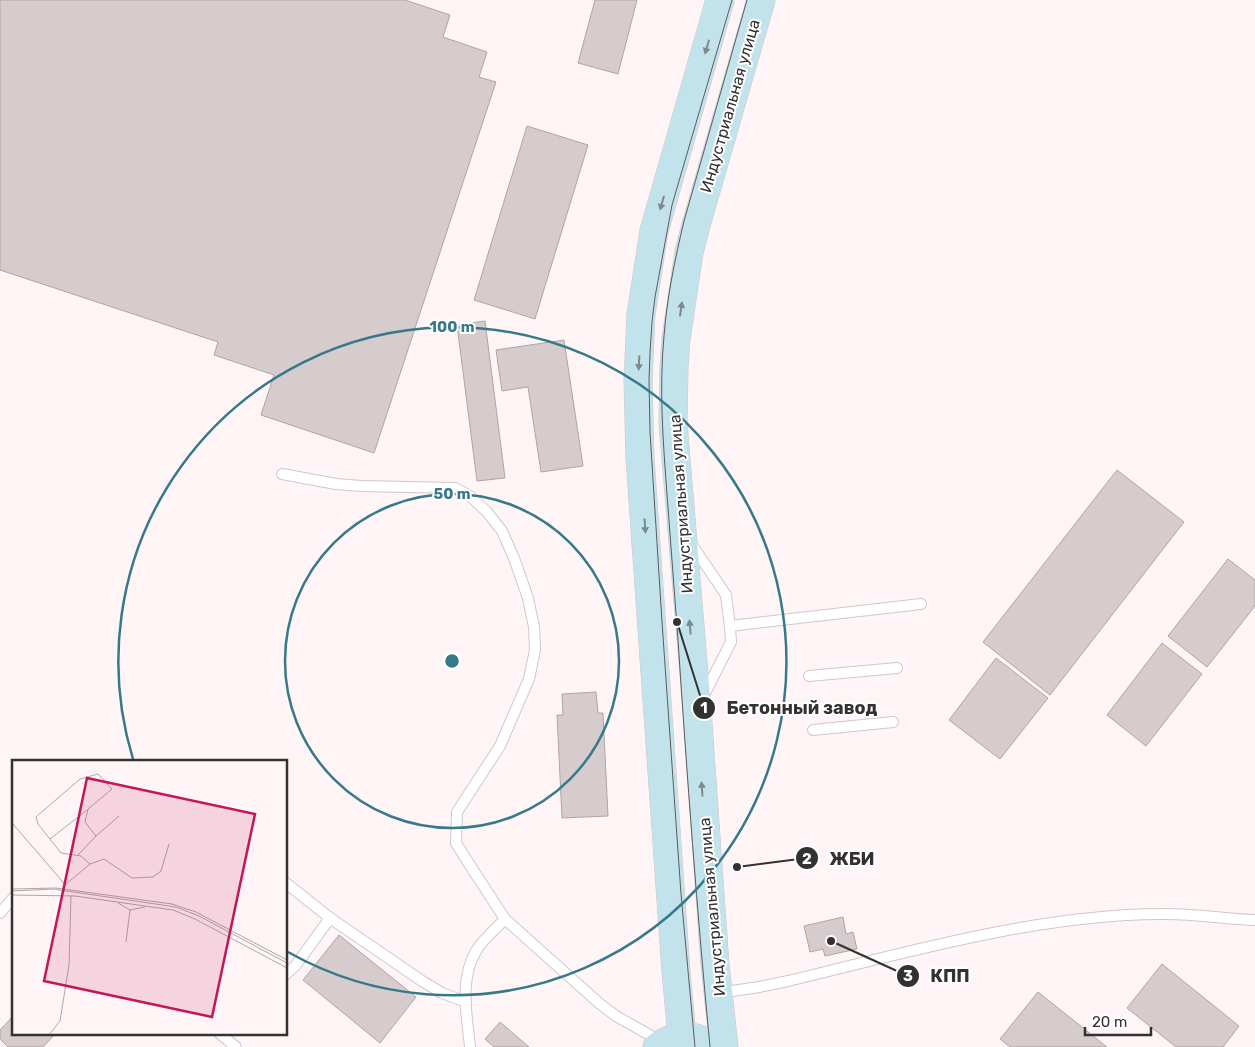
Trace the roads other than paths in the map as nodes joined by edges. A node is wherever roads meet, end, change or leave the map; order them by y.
1 (720, 0) edge
2 (762, 0) edge
3 (282, 474) dead end
4 (682, 532) junction
5 (921, 604) dead end
6 (730, 626) junction
7 (897, 668) dead end
8 (809, 676) dead end
9 (697, 709) junction
10 (893, 722) dead end
11 (813, 730) dead end
12 (288, 886) edge
13 (12, 899) edge
14 (0, 913) edge
15 (330, 918) junction
16 (505, 920) junction
17 (1255, 920) edge
18 (288, 972) edge
19 (718, 993) junction
20 (466, 1002) junction
21 (220, 1034) edge
22 (671, 1043) edge
23 (236, 1047) edge
24 (470, 1047) edge
25 (712, 1047) edge
26 (724, 1047) edge

1 -> 22 main road
4 -> 2 main road, Индустриальная улица
3 - 16 lane
4 - 6 lane
9 -> 4 main road, Индустриальная улица
5 - 6 lane
6 - 9 lane
7 - 8 lane
19 -> 9 main road, Индустриальная улица
10 - 11 lane
12 - 15 lane
13 - 14 lane
15 - 18 lane
15 - 20 lane
16 - 20 lane
16 - 22 lane
17 - 19 lane
19 - 26 main road, Индустриальная улица
20 - 24 lane
21 - 23 lane
22 - 25 main road

